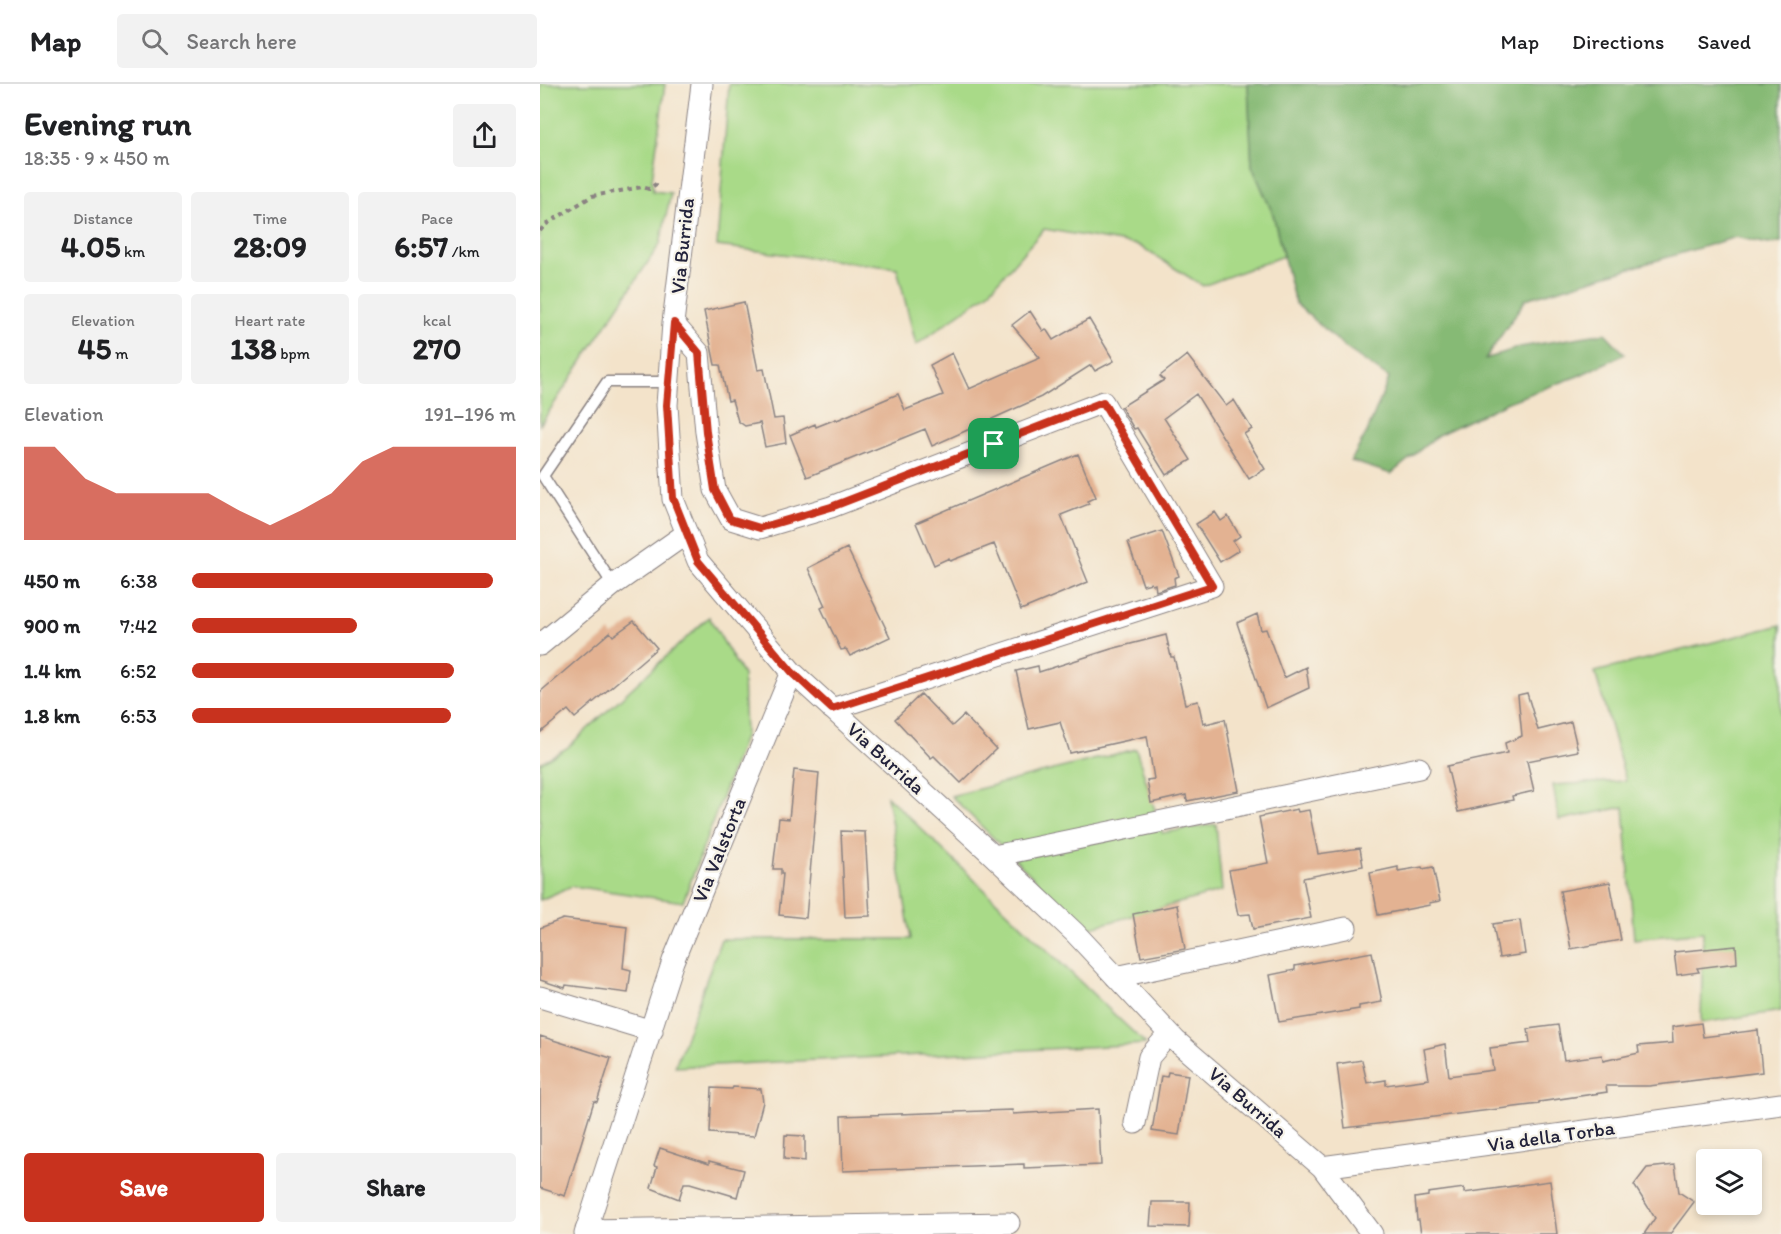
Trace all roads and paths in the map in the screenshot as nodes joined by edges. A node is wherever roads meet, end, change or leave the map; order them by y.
1 (702, 84) edge
2 (657, 180) dead end
3 (540, 231) edge
4 (674, 323) junction
5 (668, 382) junction
6 (687, 532) junction
7 (613, 585) junction
8 (540, 645) edge
9 (792, 672) junction
10 (832, 709) junction
11 (1419, 768) dead end
12 (994, 856) junction
13 (1346, 928) dead end
14 (1116, 977) junction
15 (540, 997) edge
16 (652, 1030) junction
17 (1169, 1034) junction
18 (1781, 1104) edge
19 (1134, 1124) dead end
20 (1322, 1167) junction
21 (1009, 1223) dead end
22 (586, 1232) edge
23 (1372, 1234) edge

1 - 4 street, Via Burrida
2 - 3 path
4 - 5 street, Via Burrida
4 - 10 street
5 - 6 street, Via Burrida
5 - 7 lane
6 - 7 street
6 - 9 street, Via Burrida
7 - 8 street
9 - 10 street, Via Burrida
9 - 16 street, Via Valstorta
10 - 12 street, Via Burrida
11 - 12 street
12 - 14 street, Via Burrida
13 - 14 street
14 - 17 street, Via Burrida
15 - 16 street
16 - 22 street, Via Valstorta
17 - 19 street
17 - 20 street, Via Burrida
18 - 20 street, Via della Torba
20 - 23 street, Via Burrida
21 - 22 street, Via Valstorta

